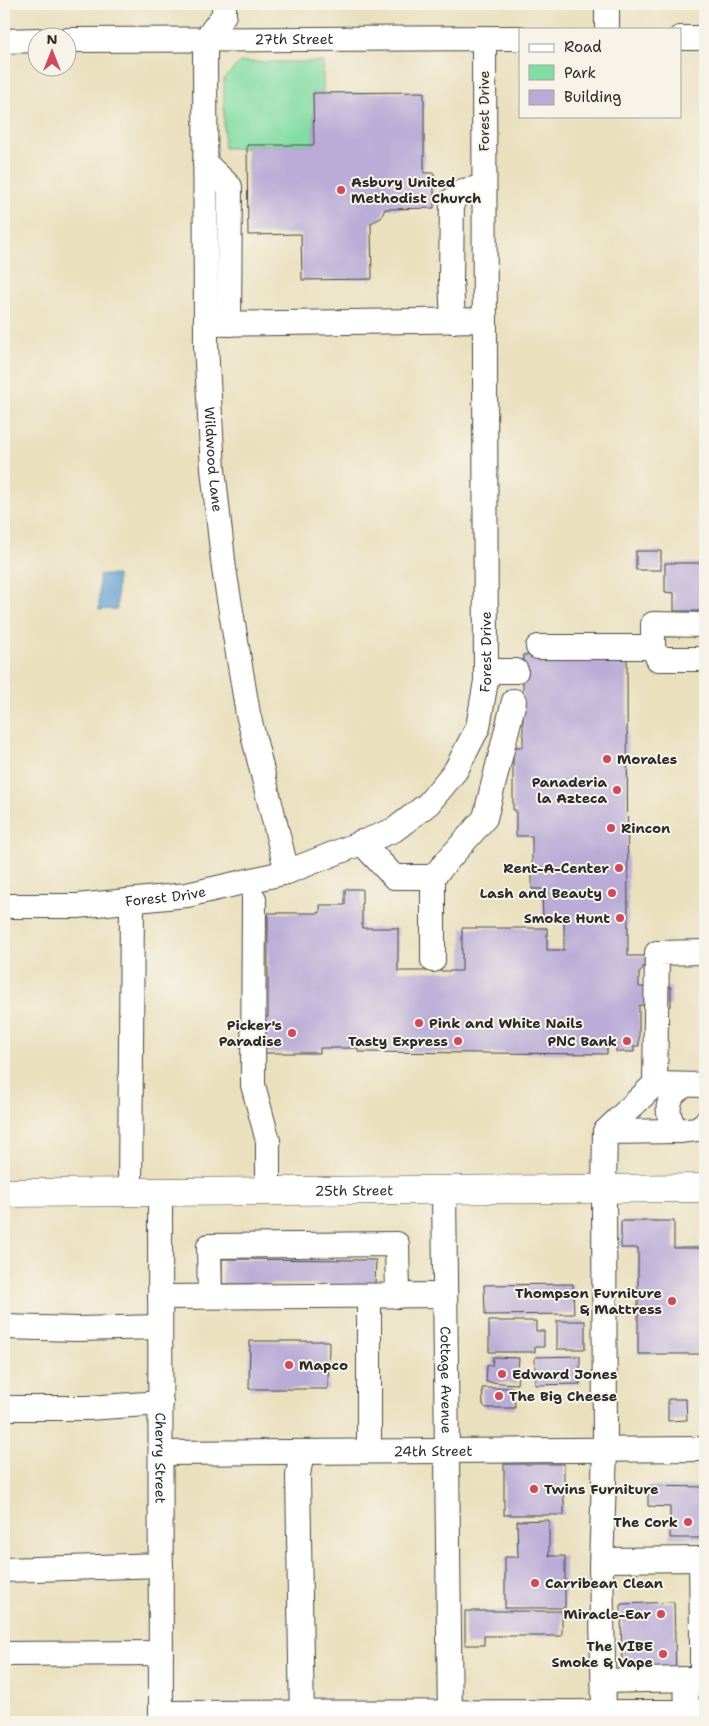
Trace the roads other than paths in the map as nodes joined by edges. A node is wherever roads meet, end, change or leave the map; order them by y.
1 (224, 4) edge
2 (607, 4) edge
3 (607, 28) edge
4 (484, 38) junction
5 (519, 38) edge
6 (682, 38) edge
7 (705, 38) edge
8 (28, 40) edge
9 (78, 40) edge
10 (205, 40) junction
11 (4, 41) edge
12 (206, 164) junction
13 (484, 187) junction
14 (485, 320) junction
15 (453, 321) junction
16 (206, 324) junction
17 (229, 324) junction
18 (705, 625) edge
19 (538, 647) dead end
20 (652, 647) junction
21 (705, 659) edge
22 (486, 671) junction
23 (516, 671) dead end
24 (514, 701) dead end
25 (361, 842) junction
26 (287, 872) junction
27 (433, 877) junction
28 (254, 899) dead end
29 (132, 901) junction
30 (4, 906) edge
31 (705, 952) edge
32 (433, 960) dead end
33 (655, 1084) junction
34 (695, 1085) edge
35 (705, 1123) edge
36 (679, 1131) junction
37 (605, 1132) junction
38 (444, 1188) junction
39 (604, 1188) junction
40 (705, 1188) edge
41 (268, 1191) junction
42 (130, 1193) junction
43 (160, 1193) junction
44 (4, 1194) edge
45 (445, 1295) junction
46 (210, 1296) junction
47 (369, 1296) junction
48 (398, 1296) junction
49 (160, 1297) junction
50 (4, 1327) edge
51 (160, 1328) junction
52 (161, 1403) junction
53 (4, 1408) edge
54 (705, 1449) edge
55 (605, 1450) junction
56 (369, 1451) junction
57 (447, 1451) junction
58 (302, 1452) junction
59 (161, 1453) junction
60 (703, 1559) edge
61 (602, 1560) junction
62 (161, 1564) junction
63 (4, 1570) edge
64 (703, 1635) edge
65 (161, 1653) junction
66 (4, 1654) edge
67 (686, 1679) junction
68 (604, 1681) junction
69 (604, 1712) junction
70 (696, 1712) edge
71 (450, 1717) edge
72 (161, 1718) edge
73 (302, 1718) edge

1 - 10 street
2 - 3 street
4 - 5 street, 27th Street
4 - 10 street, 27th Street
4 - 13 street, Forest Drive
6 - 7 street
8 - 11 street
9 - 10 street, 27th Street
10 - 12 street, Wildwood Lane
12 - 16 street, Wildwood Lane
12 - 17 street
13 - 14 street, Forest Drive
13 - 15 street
14 - 15 street
14 - 22 street, Forest Drive
15 - 17 street
16 - 17 street
16 - 26 street, Wildwood Lane
18 - 20 street
19 - 20 street
20 - 21 street
22 - 23 street
22 - 25 street, Forest Drive
24 - 27 street
25 - 26 street, Forest Drive
25 - 27 street
26 - 29 street, Forest Drive
27 - 32 street
28 - 41 street
29 - 30 street, Forest Drive
29 - 42 street
31 - 33 street
33 - 34 street
33 - 37 street
34 - 36 street
35 - 36 street
36 - 37 street
37 - 39 street
38 - 39 main road, 25th Street
38 - 41 main road, 25th Street
38 - 45 street, Cottage Avenue
39 - 40 main road, 25th Street
39 - 55 street
41 - 43 main road, 25th Street
42 - 43 main road, 25th Street
42 - 44 main road, 25th Street
43 - 49 street, Cherry Street
45 - 48 street
45 - 57 street, Cottage Avenue
46 - 47 street
46 - 48 street
46 - 49 street
47 - 48 street
47 - 56 street
49 - 51 street, Cherry Street
50 - 51 street
51 - 52 street, Cherry Street
52 - 53 street
52 - 59 street, Cherry Street
54 - 55 street, 24th Street
55 - 57 street, 24th Street
55 - 61 street
56 - 57 street, 24th Street
56 - 58 street, 24th Street
57 - 71 street, Cottage Avenue
58 - 59 street, 24th Street
58 - 73 street
59 - 62 street, Cherry Street
60 - 61 street
60 - 64 street
61 - 68 street
62 - 63 street
62 - 65 street, Cherry Street
64 - 67 street
65 - 66 street
65 - 72 street, Cherry Street
67 - 68 street
67 - 70 street
68 - 69 street
69 - 70 street
69 - 71 street
71 - 73 street
72 - 73 street

